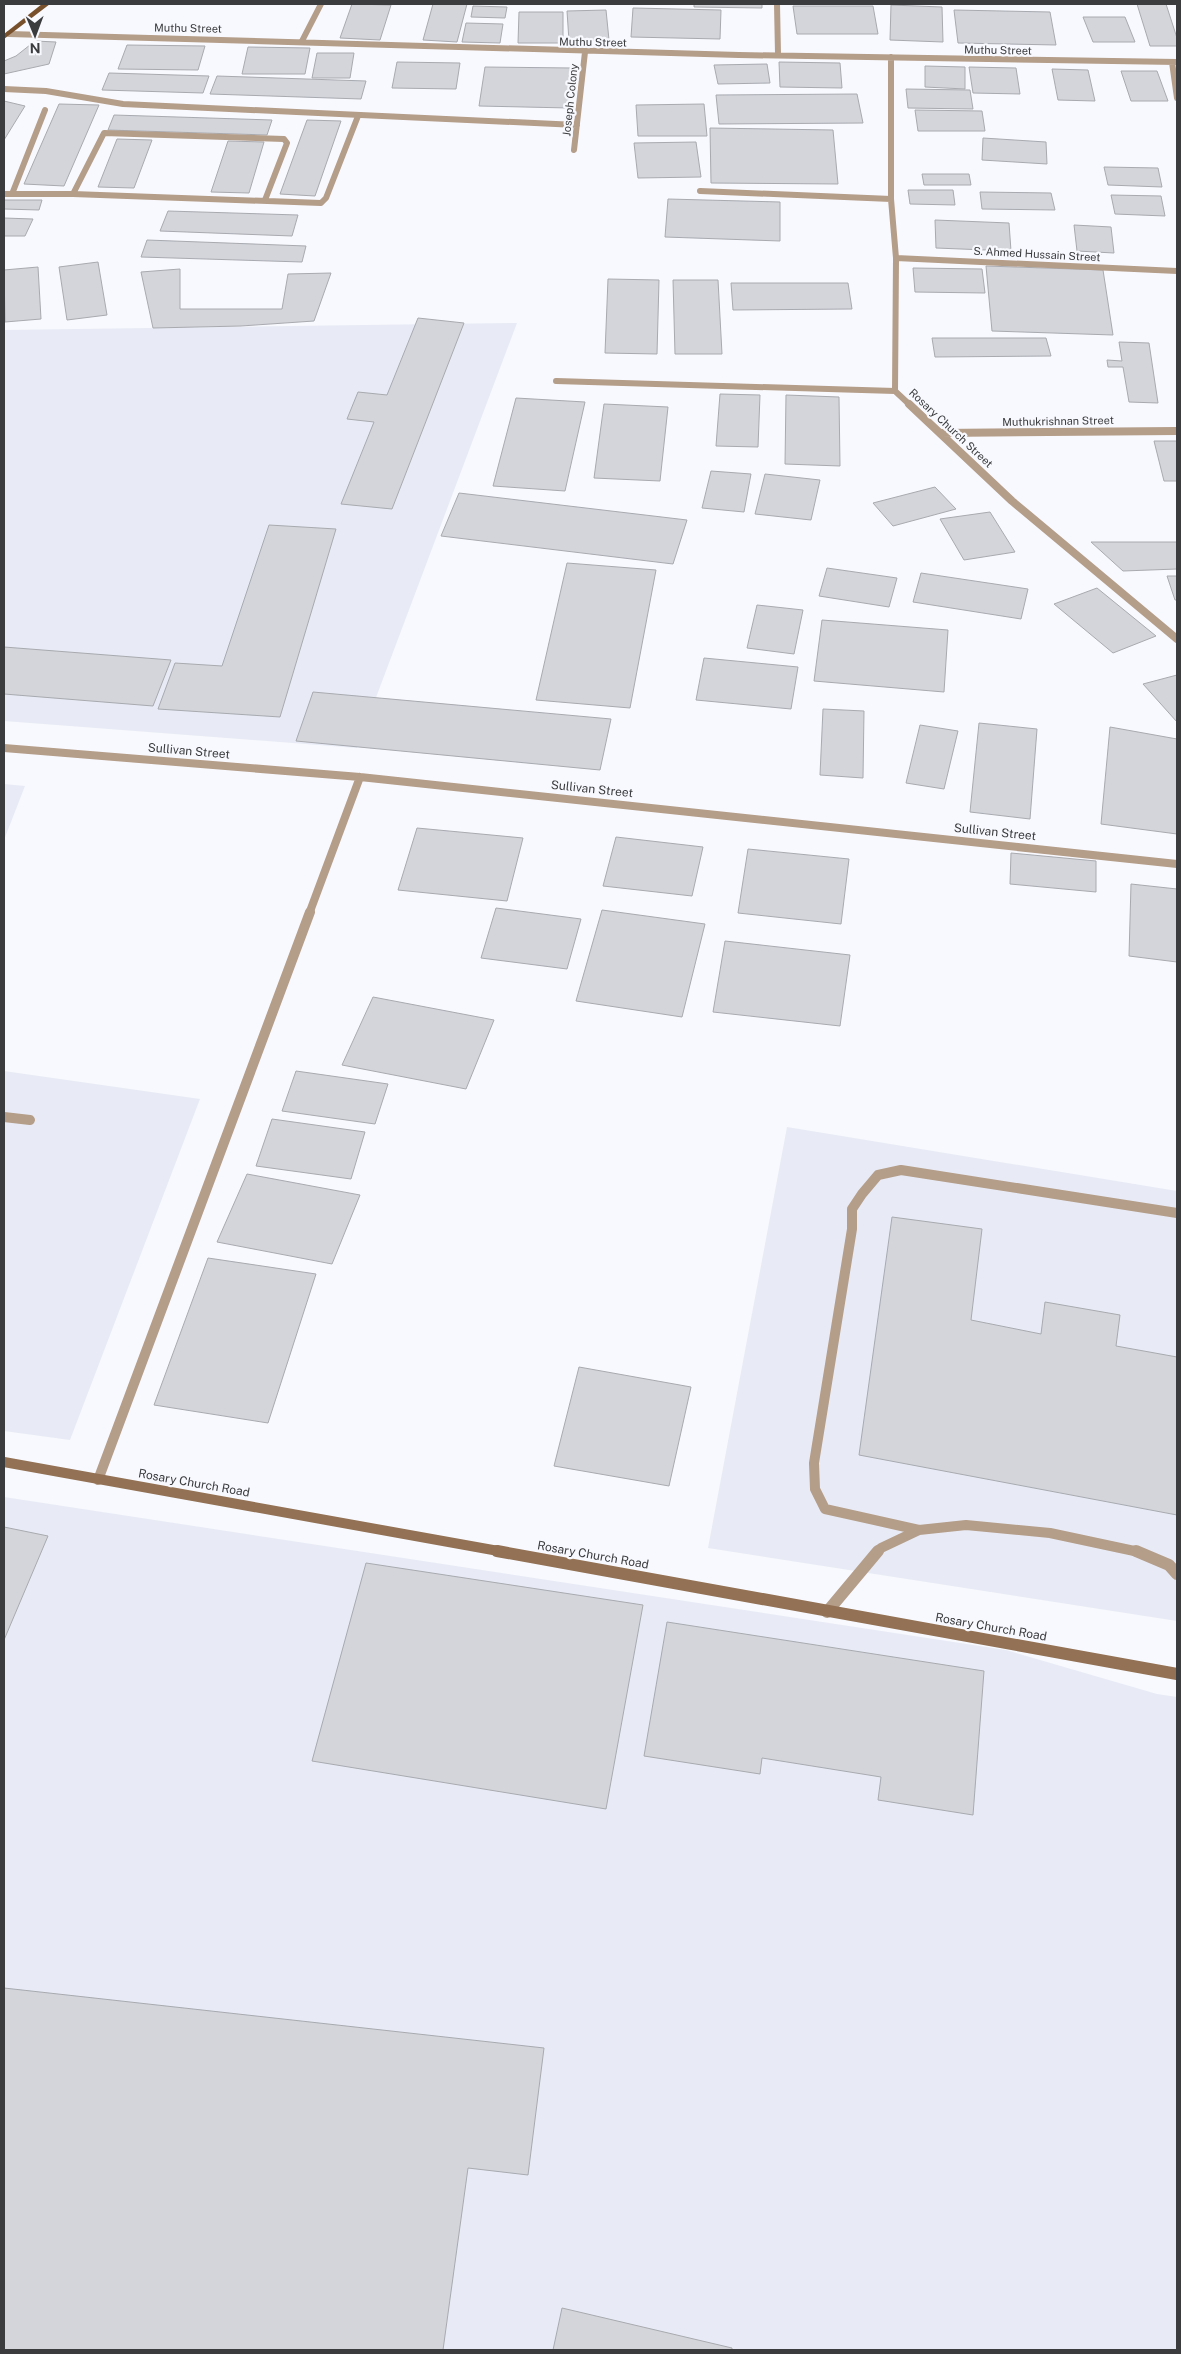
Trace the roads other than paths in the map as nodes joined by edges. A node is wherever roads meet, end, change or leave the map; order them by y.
1 (46, 4) edge
2 (321, 4) edge
3 (778, 4) edge
4 (6, 35) edge
5 (302, 41) junction
6 (585, 52) junction
7 (778, 54) junction
8 (891, 57) junction
9 (1174, 62) edge
10 (4, 89) edge
11 (1177, 98) edge
12 (45, 110) dead end
13 (358, 116) junction
14 (577, 125) junction
15 (574, 150) dead end
16 (700, 191) dead end
17 (4, 194) edge
18 (12, 194) junction
19 (74, 194) junction
20 (266, 200) junction
21 (891, 200) junction
22 (896, 258) junction
23 (1177, 270) edge
24 (556, 381) dead end
25 (895, 391) junction
26 (1177, 431) edge
27 (940, 433) junction
28 (1177, 639) edge
29 (4, 748) edge
30 (360, 777) junction
31 (1177, 864) edge
32 (4, 1116) edge
33 (30, 1120) dead end
34 (1177, 1212) edge
35 (4, 1462) edge
36 (98, 1480) junction
37 (919, 1530) junction
38 (1177, 1574) edge
39 (827, 1612) junction
40 (1177, 1674) edge

1 - 4 main road
2 - 5 street
3 - 7 street
4 - 5 street, Muthu Street
5 - 6 street, Muthu Street
6 - 7 street, Muthu Street
6 - 14 street, Joseph Colony
7 - 8 street, Muthu Street
8 - 9 street, Muthu Street
8 - 21 street, Rosary Church Street
9 - 11 street
10 - 13 street
12 - 18 street
13 - 14 street
13 - 20 street
14 - 15 street, Joseph Colony
16 - 21 street
17 - 18 street
18 - 19 street
19 - 20 street
19 - 20 street
21 - 22 street, Rosary Church Street
22 - 23 street, S. Ahmed Hussain Street
22 - 25 street, Rosary Church Street
24 - 25 street
25 - 27 street, Rosary Church Street
26 - 27 street, Muthukrishnan Street
27 - 28 street, Rosary Church Street
29 - 30 street, Sullivan Street
30 - 31 street, Sullivan Street
30 - 36 street
32 - 33 street
34 - 37 street
35 - 36 main road, Rosary Church Road
36 - 39 main road, Rosary Church Road
37 - 38 street
37 - 39 street
39 - 40 main road, Rosary Church Road

